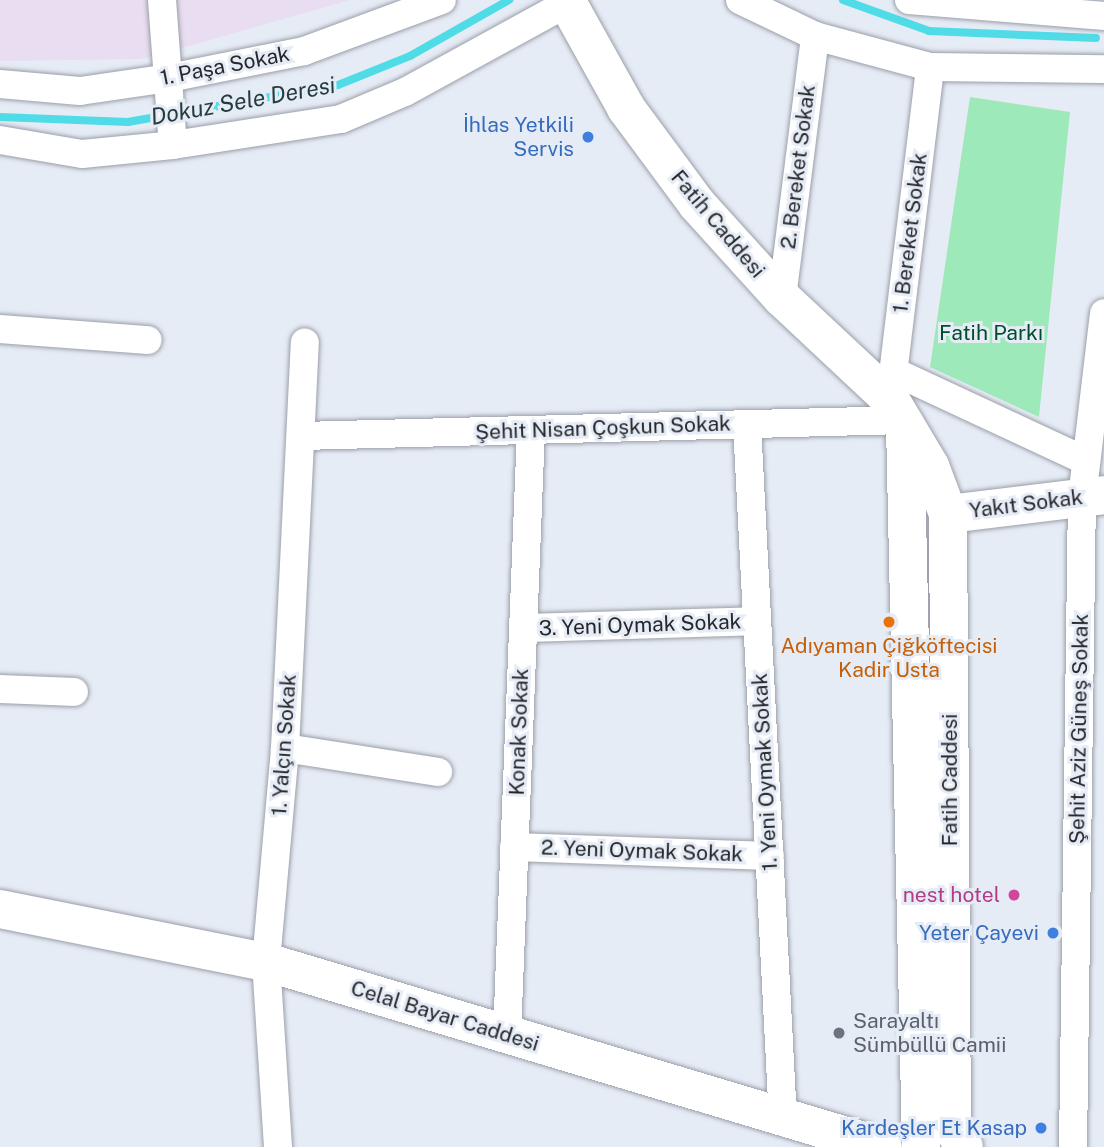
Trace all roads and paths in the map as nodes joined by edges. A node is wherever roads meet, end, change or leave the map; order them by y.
1 (162, 0) edge
2 (442, 0) edge
3 (740, 0) edge
4 (909, 0) edge
5 (568, 1) edge
6 (1104, 16) edge
7 (815, 36) junction
8 (930, 67) junction
9 (1104, 69) edge
10 (0, 84) edge
11 (169, 88) junction
12 (173, 139) junction
13 (0, 141) edge
14 (782, 298) junction
15 (1104, 313) edge
16 (0, 329) edge
17 (148, 340) dead end
18 (305, 342) dead end
19 (896, 396) junction
20 (747, 424) junction
21 (531, 430) junction
22 (301, 436) junction
23 (1091, 485) edge
24 (948, 514) junction
25 (1092, 614) edge
26 (757, 621) junction
27 (523, 628) junction
28 (0, 689) edge
29 (74, 692) dead end
30 (1104, 716) edge
31 (1079, 730) junction
32 (285, 748) junction
33 (438, 772) dead end
34 (514, 847) junction
35 (770, 856) junction
36 (0, 909) edge
37 (266, 962) junction
38 (507, 1035) junction
39 (783, 1120) junction
40 (278, 1147) edge
41 (883, 1147) edge
42 (921, 1147) edge
43 (964, 1147) edge
44 (1073, 1147) edge

1 - 11 street
2 - 11 street, 1. Paşa Sokak
3 - 7 street
4 - 6 street
5 - 12 street
5 - 14 street, Fatih Caddesi
7 - 8 street
7 - 14 street, 2. Bereket Sokak
8 - 9 street
8 - 19 street, 1. Bereket Sokak
10 - 11 street, 1. Paşa Sokak
11 - 12 street
12 - 13 street
14 - 19 street, Fatih Caddesi
15 - 23 street, Şehit Aziz Güneş Sokak
16 - 17 street
18 - 22 street, 1. Yalçın Sokak
19 - 20 street, Şehit Nisan Çoşkun Sokak
19 - 23 street
19 - 24 street, Fatih Caddesi
19 - 42 street, Fatih Caddesi
20 - 21 street, Şehit Nisan Çoşkun Sokak
20 - 26 street, 1. Yeni Oymak Sokak
21 - 22 street, Şehit Nisan Çoşkun Sokak
21 - 27 street, Konak Sokak
22 - 32 street, 1. Yalçın Sokak
23 - 24 street, Yakıt Sokak
23 - 25 street, Şehit Aziz Güneş Sokak
24 - 43 street, Fatih Caddesi
25 - 31 street, Şehit Aziz Güneş Sokak
26 - 27 street, 3. Yeni Oymak Sokak
26 - 35 street, 1. Yeni Oymak Sokak
27 - 34 street, Konak Sokak
28 - 29 street
30 - 31 street
31 - 44 street, Şehit Aziz Güneş Sokak
32 - 33 street
32 - 37 street, 1. Yalçın Sokak
34 - 35 street, 2. Yeni Oymak Sokak
34 - 38 street, Konak Sokak
35 - 39 street, 1. Yeni Oymak Sokak
36 - 37 street, Celal Bayar Caddesi
37 - 38 street, Celal Bayar Caddesi
37 - 40 street, 1. Yalçın Sokak
38 - 39 street, Celal Bayar Caddesi
39 - 41 street, Celal Bayar Caddesi

